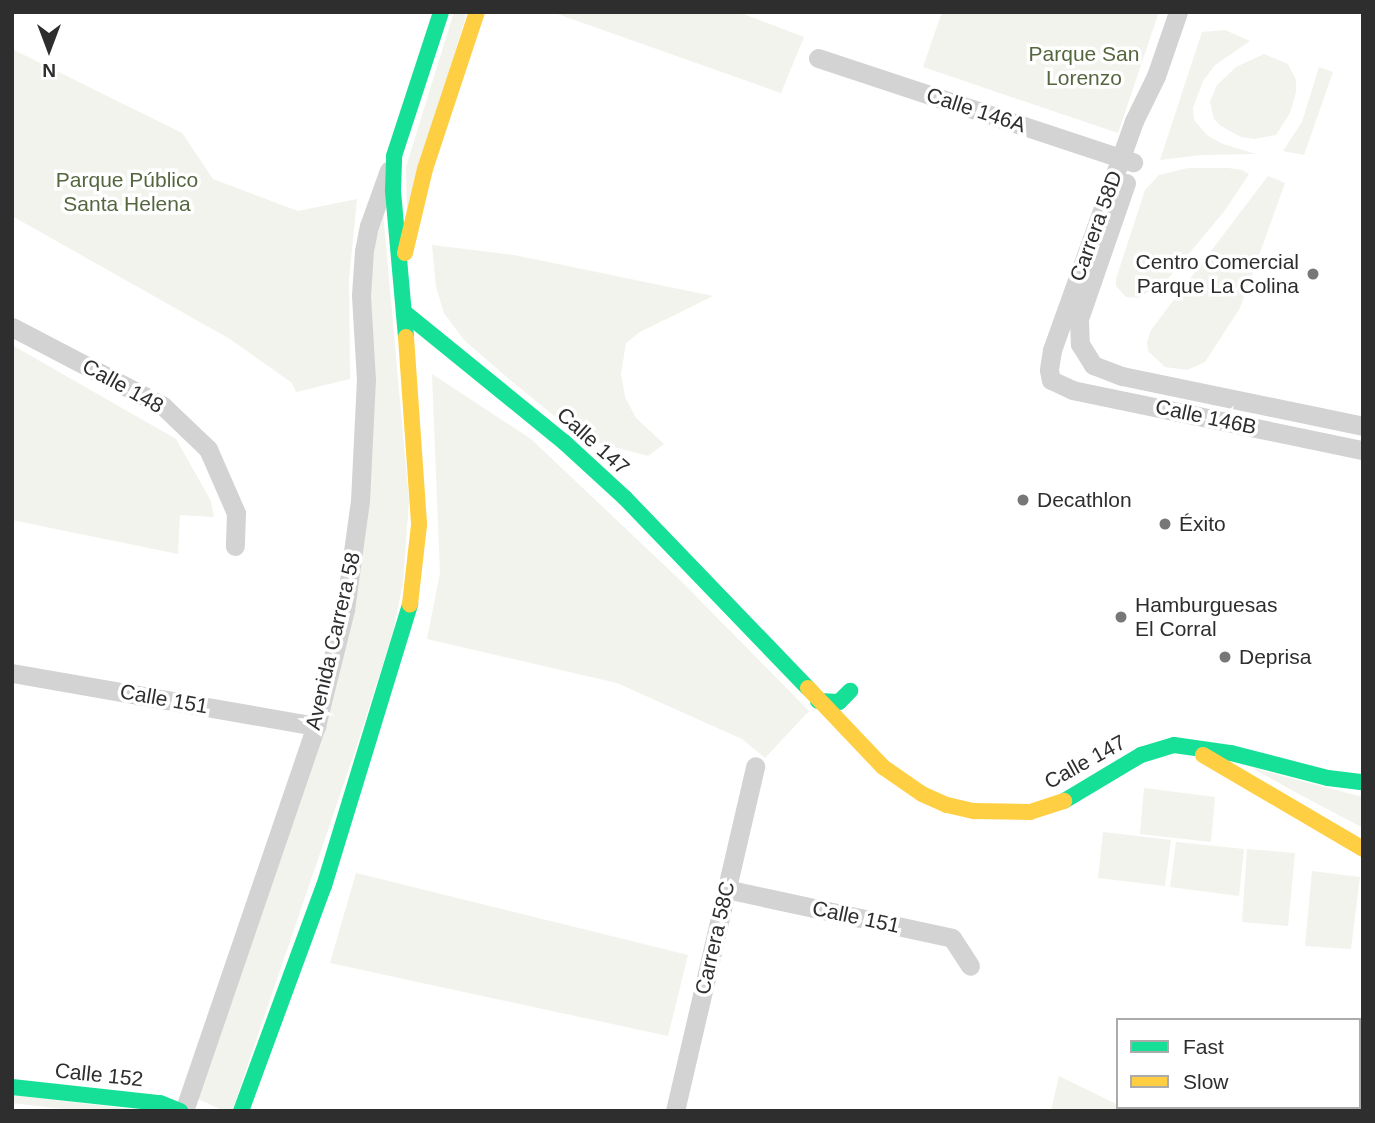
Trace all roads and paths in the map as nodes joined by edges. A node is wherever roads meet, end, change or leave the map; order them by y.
1 (441, 12) edge
2 (477, 12) edge
3 (1178, 12) edge
4 (818, 58) dead end
5 (394, 156) junction
6 (1127, 160) junction
7 (400, 272) junction
8 (404, 312) junction
9 (12, 327) edge
10 (1085, 356) joint
11 (1051, 380) joint
12 (1363, 426) edge
13 (1363, 450) edge
14 (235, 546) dead end
15 (740, 616) junction
16 (12, 673) edge
17 (845, 696) junction
18 (818, 701) junction
19 (316, 726) junction
20 (1186, 746) junction
21 (755, 766) dead end
22 (1363, 782) edge
23 (922, 794) junction
24 (1363, 849) edge
25 (726, 889) junction
26 (970, 966) dead end
27 (12, 1087) edge
28 (182, 1111) edge
29 (242, 1111) edge
30 (675, 1111) edge

1 - 5 main road, Avenida Carrera 58
2 - 7 main road, Avenida Carrera 58
3 - 6 street, Carrera 58D
4 - 6 street, Calle 146A
5 - 7 main road, Avenida Carrera 58
5 - 19 street, Avenida Carrera 58
6 - 10 street, Carrera 58D
6 - 11 street, Carrera 58D
7 - 8 main road, Avenida Carrera 58
8 - 15 main road, Calle 147
8 - 29 main road, Avenida Carrera 58
9 - 14 street, Calle 148
10 - 12 street, Calle 146B
11 - 13 street, Calle 146B
15 - 17 main road, Calle 147
15 - 18 main road, Calle 147
16 - 19 street, Calle 151
17 - 18 main road
17 - 23 main road, Calle 147
18 - 23 main road, Calle 147
19 - 28 street, Avenida Carrera 58
20 - 22 main road, Calle 147
20 - 23 main road, Calle 147
20 - 24 main road
21 - 25 street, Carrera 58C
25 - 26 street, Calle 151
25 - 30 street, Carrera 58C
27 - 28 main road, Calle 152

